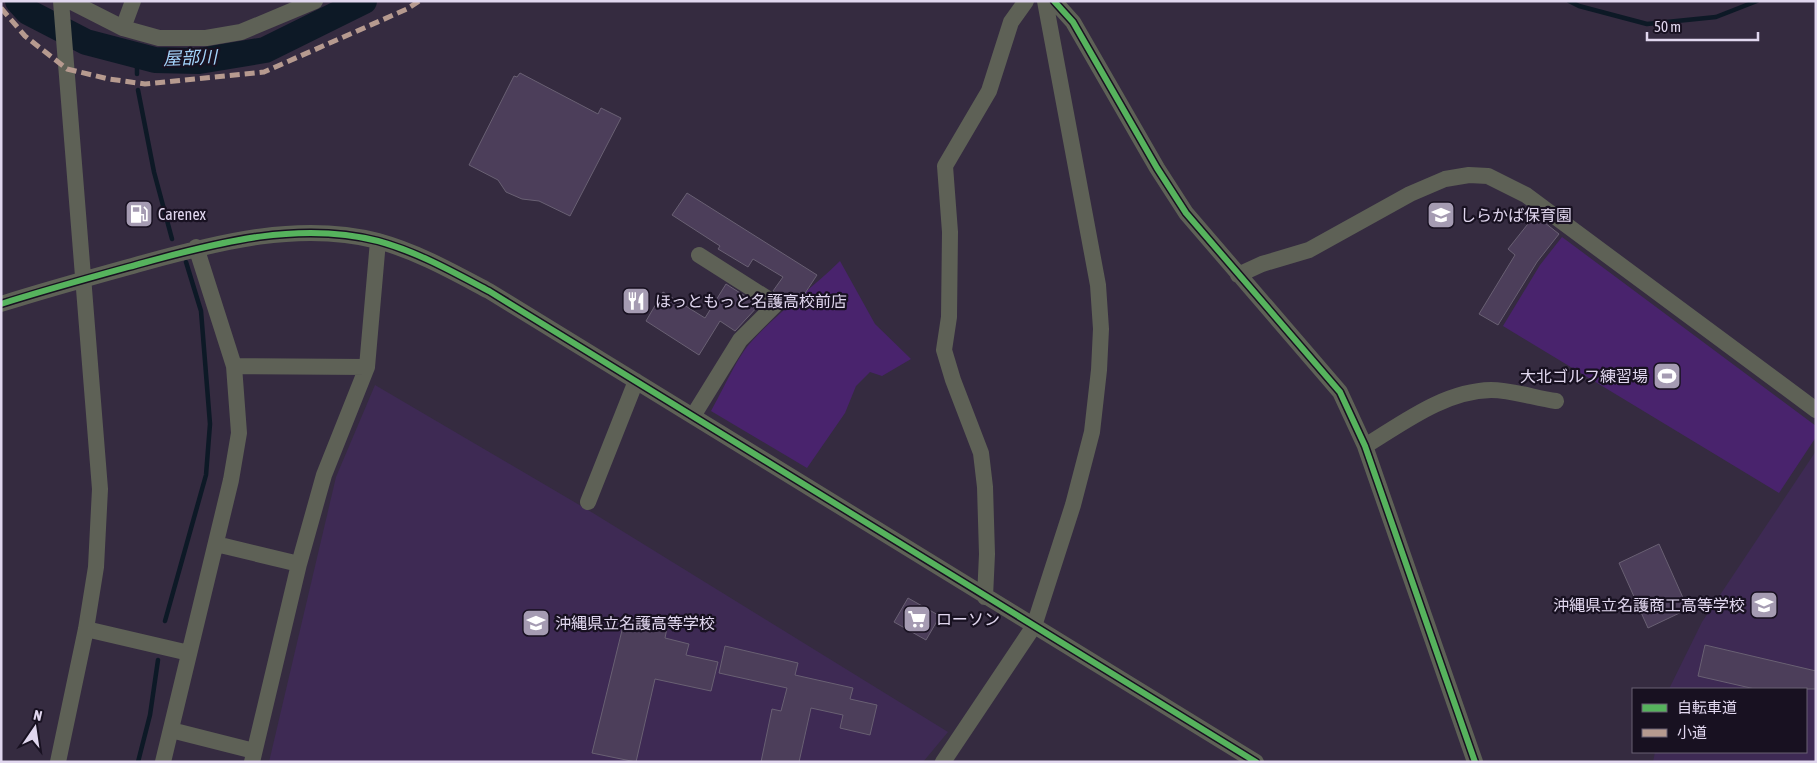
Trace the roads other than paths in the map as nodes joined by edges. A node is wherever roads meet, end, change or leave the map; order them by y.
1 (61, 1) edge
2 (70, 1) edge
3 (133, 1) edge
4 (315, 1) edge
5 (1026, 1) edge
6 (1045, 1) edge
7 (1054, 1) edge
8 (123, 28) junction
9 (378, 241) junction
10 (196, 248) junction
11 (699, 256) dead end
12 (1238, 275) junction
13 (83, 279) junction
14 (1, 304) edge
15 (234, 366) junction
16 (367, 367) junction
17 (636, 382) junction
18 (1556, 401) dead end
19 (1816, 410) edge
20 (693, 416) junction
21 (1365, 446) junction
22 (588, 502) dead end
23 (216, 544) junction
24 (299, 564) junction
25 (985, 597) junction
26 (1034, 626) junction
27 (86, 629) junction
28 (189, 653) junction
29 (171, 730) junction
30 (253, 756) edge
31 (58, 762) edge
32 (163, 762) edge
33 (943, 762) edge
34 (1256, 762) edge
35 (1475, 762) edge

1 - 13 street
2 - 8 street
3 - 8 street
4 - 8 street
5 - 25 street
6 - 26 street
7 - 12 street
9 - 10 street
9 - 16 street
9 - 17 street
10 - 13 street
10 - 15 street
11 - 20 street
12 - 19 street
12 - 21 street
13 - 14 street
13 - 27 street
15 - 16 street
15 - 23 street
16 - 24 street
17 - 20 street
17 - 22 street
18 - 21 street
20 - 25 street
21 - 35 street
23 - 24 street
23 - 28 street
24 - 30 street
25 - 26 street
26 - 33 street
26 - 34 street
27 - 28 street
27 - 31 street
28 - 29 street
29 - 30 street
29 - 32 street

